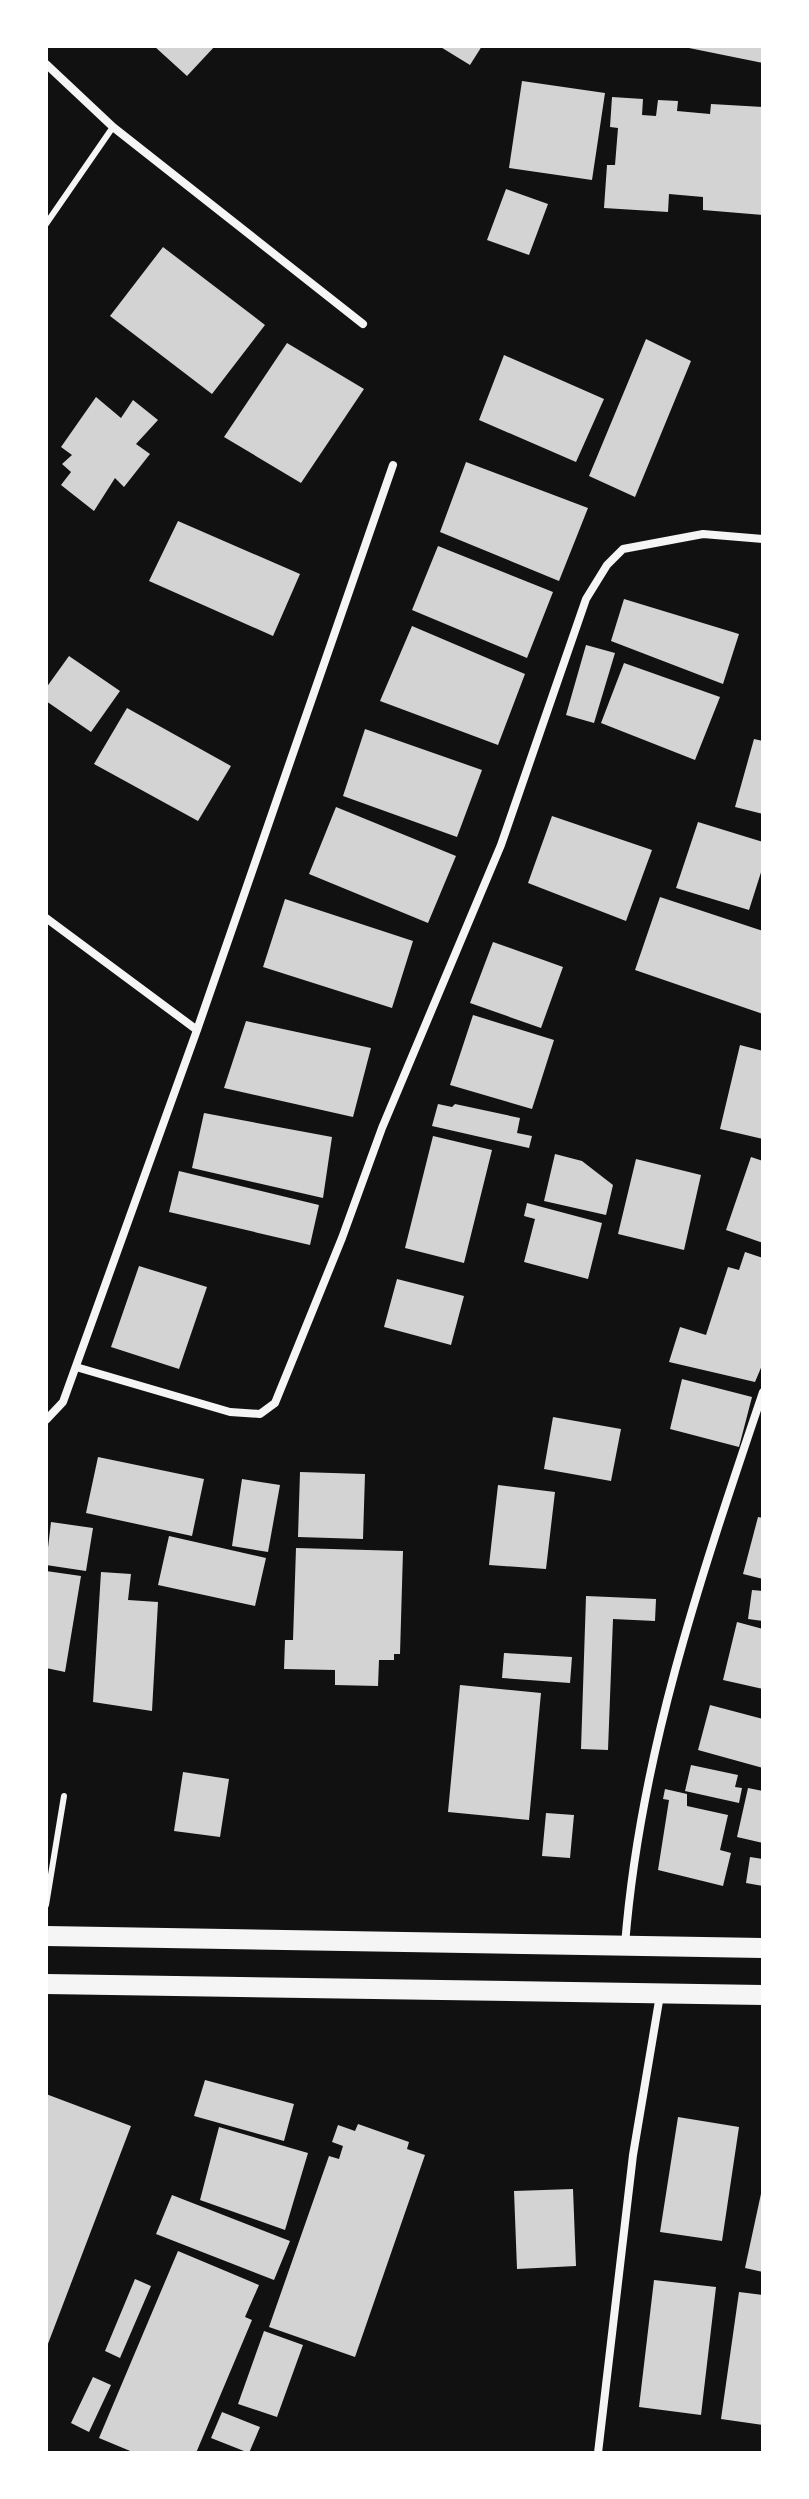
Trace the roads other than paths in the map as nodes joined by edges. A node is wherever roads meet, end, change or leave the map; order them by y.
1 (46, 64) edge
2 (113, 127) junction
3 (46, 224) edge
4 (363, 324) dead end
5 (393, 465) dead end
6 (763, 539) edge
7 (46, 918) edge
8 (197, 1030) junction
9 (76, 1367) junction
10 (763, 1392) edge
11 (46, 1420) edge
12 (64, 1796) dead end
13 (46, 1905) edge
14 (46, 1936) edge
15 (625, 1947) junction
16 (763, 1948) edge
17 (46, 1984) edge
18 (660, 1995) junction
19 (763, 1995) edge
20 (598, 2453) edge

1 - 2 street
2 - 3 lane
2 - 4 street
5 - 8 street
6 - 9 street
7 - 8 street
8 - 9 street
9 - 11 street
10 - 15 street
12 - 13 lane
14 - 15 main road
15 - 16 main road
17 - 18 main road
18 - 19 main road
18 - 20 street

